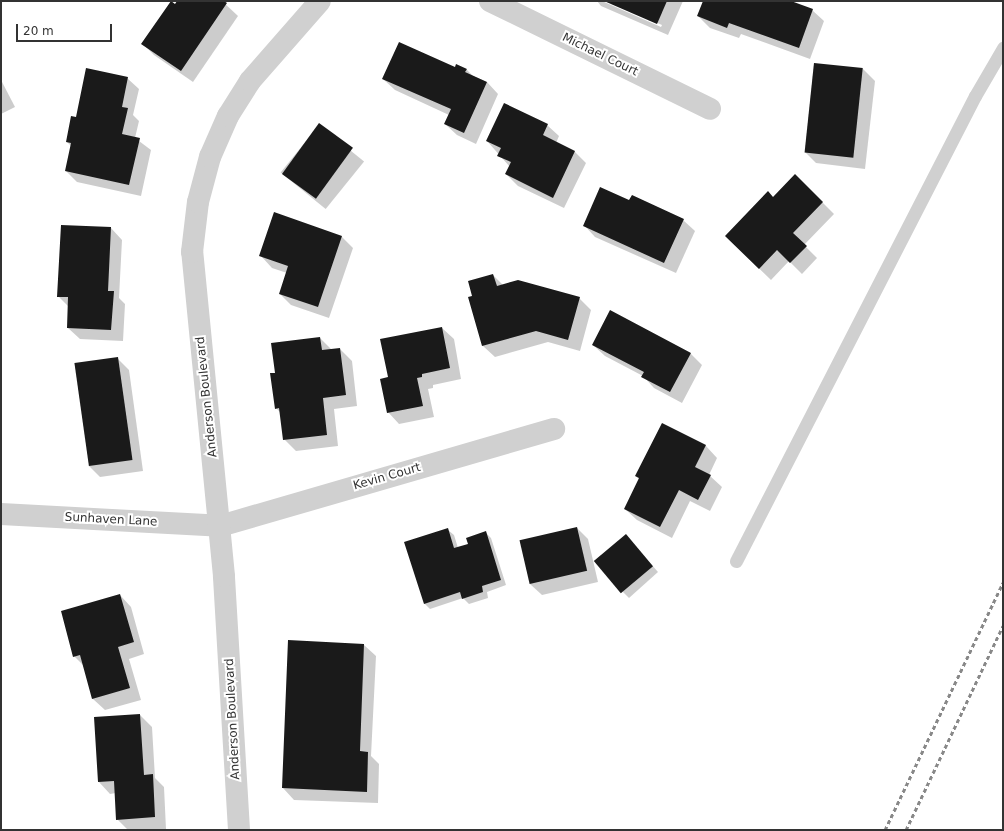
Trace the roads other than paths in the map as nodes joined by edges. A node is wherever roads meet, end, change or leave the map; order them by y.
1 (320, 1) edge
2 (490, 1) edge
3 (1003, 48) edge
4 (710, 109) dead end
5 (554, 429) dead end
6 (1, 514) edge
7 (220, 526) junction
8 (736, 561) dead end
9 (239, 830) edge

1 - 7 street, Anderson Boulevard
2 - 4 street, Michael Court
3 - 8 lane
5 - 7 street, Kevin Court
6 - 7 street, Sunhaven Lane
7 - 9 street, Anderson Boulevard

